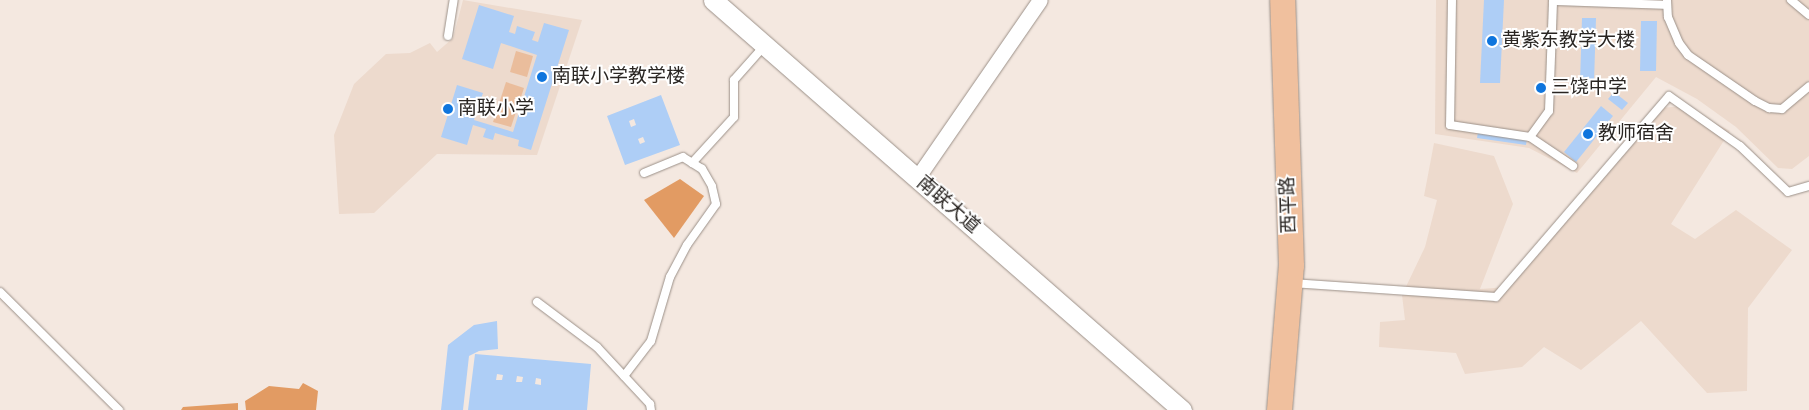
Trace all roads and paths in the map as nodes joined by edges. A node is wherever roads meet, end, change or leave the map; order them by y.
1 (454, 0) edge
2 (713, 0) edge
3 (1040, 0) edge
4 (1282, 0) edge
5 (1452, 0) edge
6 (1553, 0) edge
7 (1791, 0) edge
8 (1666, 2) edge
9 (1809, 15) edge
10 (448, 36) dead end
11 (765, 46) junction
12 (1809, 86) edge
13 (1530, 137) junction
14 (692, 163) junction
15 (1573, 166) dead end
16 (644, 172) dead end
17 (917, 178) junction
18 (1809, 186) edge
19 (1290, 283) junction
20 (0, 292) edge
21 (536, 302) dead end
22 (624, 376) junction
23 (119, 410) edge
24 (651, 410) edge
25 (1182, 410) edge
26 (1280, 410) edge

1 - 10 lane
2 - 11 street, 南联大道
3 - 17 street
4 - 19 highway, 西平路
5 - 13 lane
6 - 8 lane
6 - 13 lane
7 - 9 lane
8 - 12 lane
11 - 14 lane
11 - 17 street, 南联大道
13 - 15 lane
14 - 16 lane
14 - 22 lane
17 - 25 street, 南联大道
18 - 19 lane
19 - 26 highway, 西平路
20 - 23 lane
21 - 22 lane
22 - 24 lane

